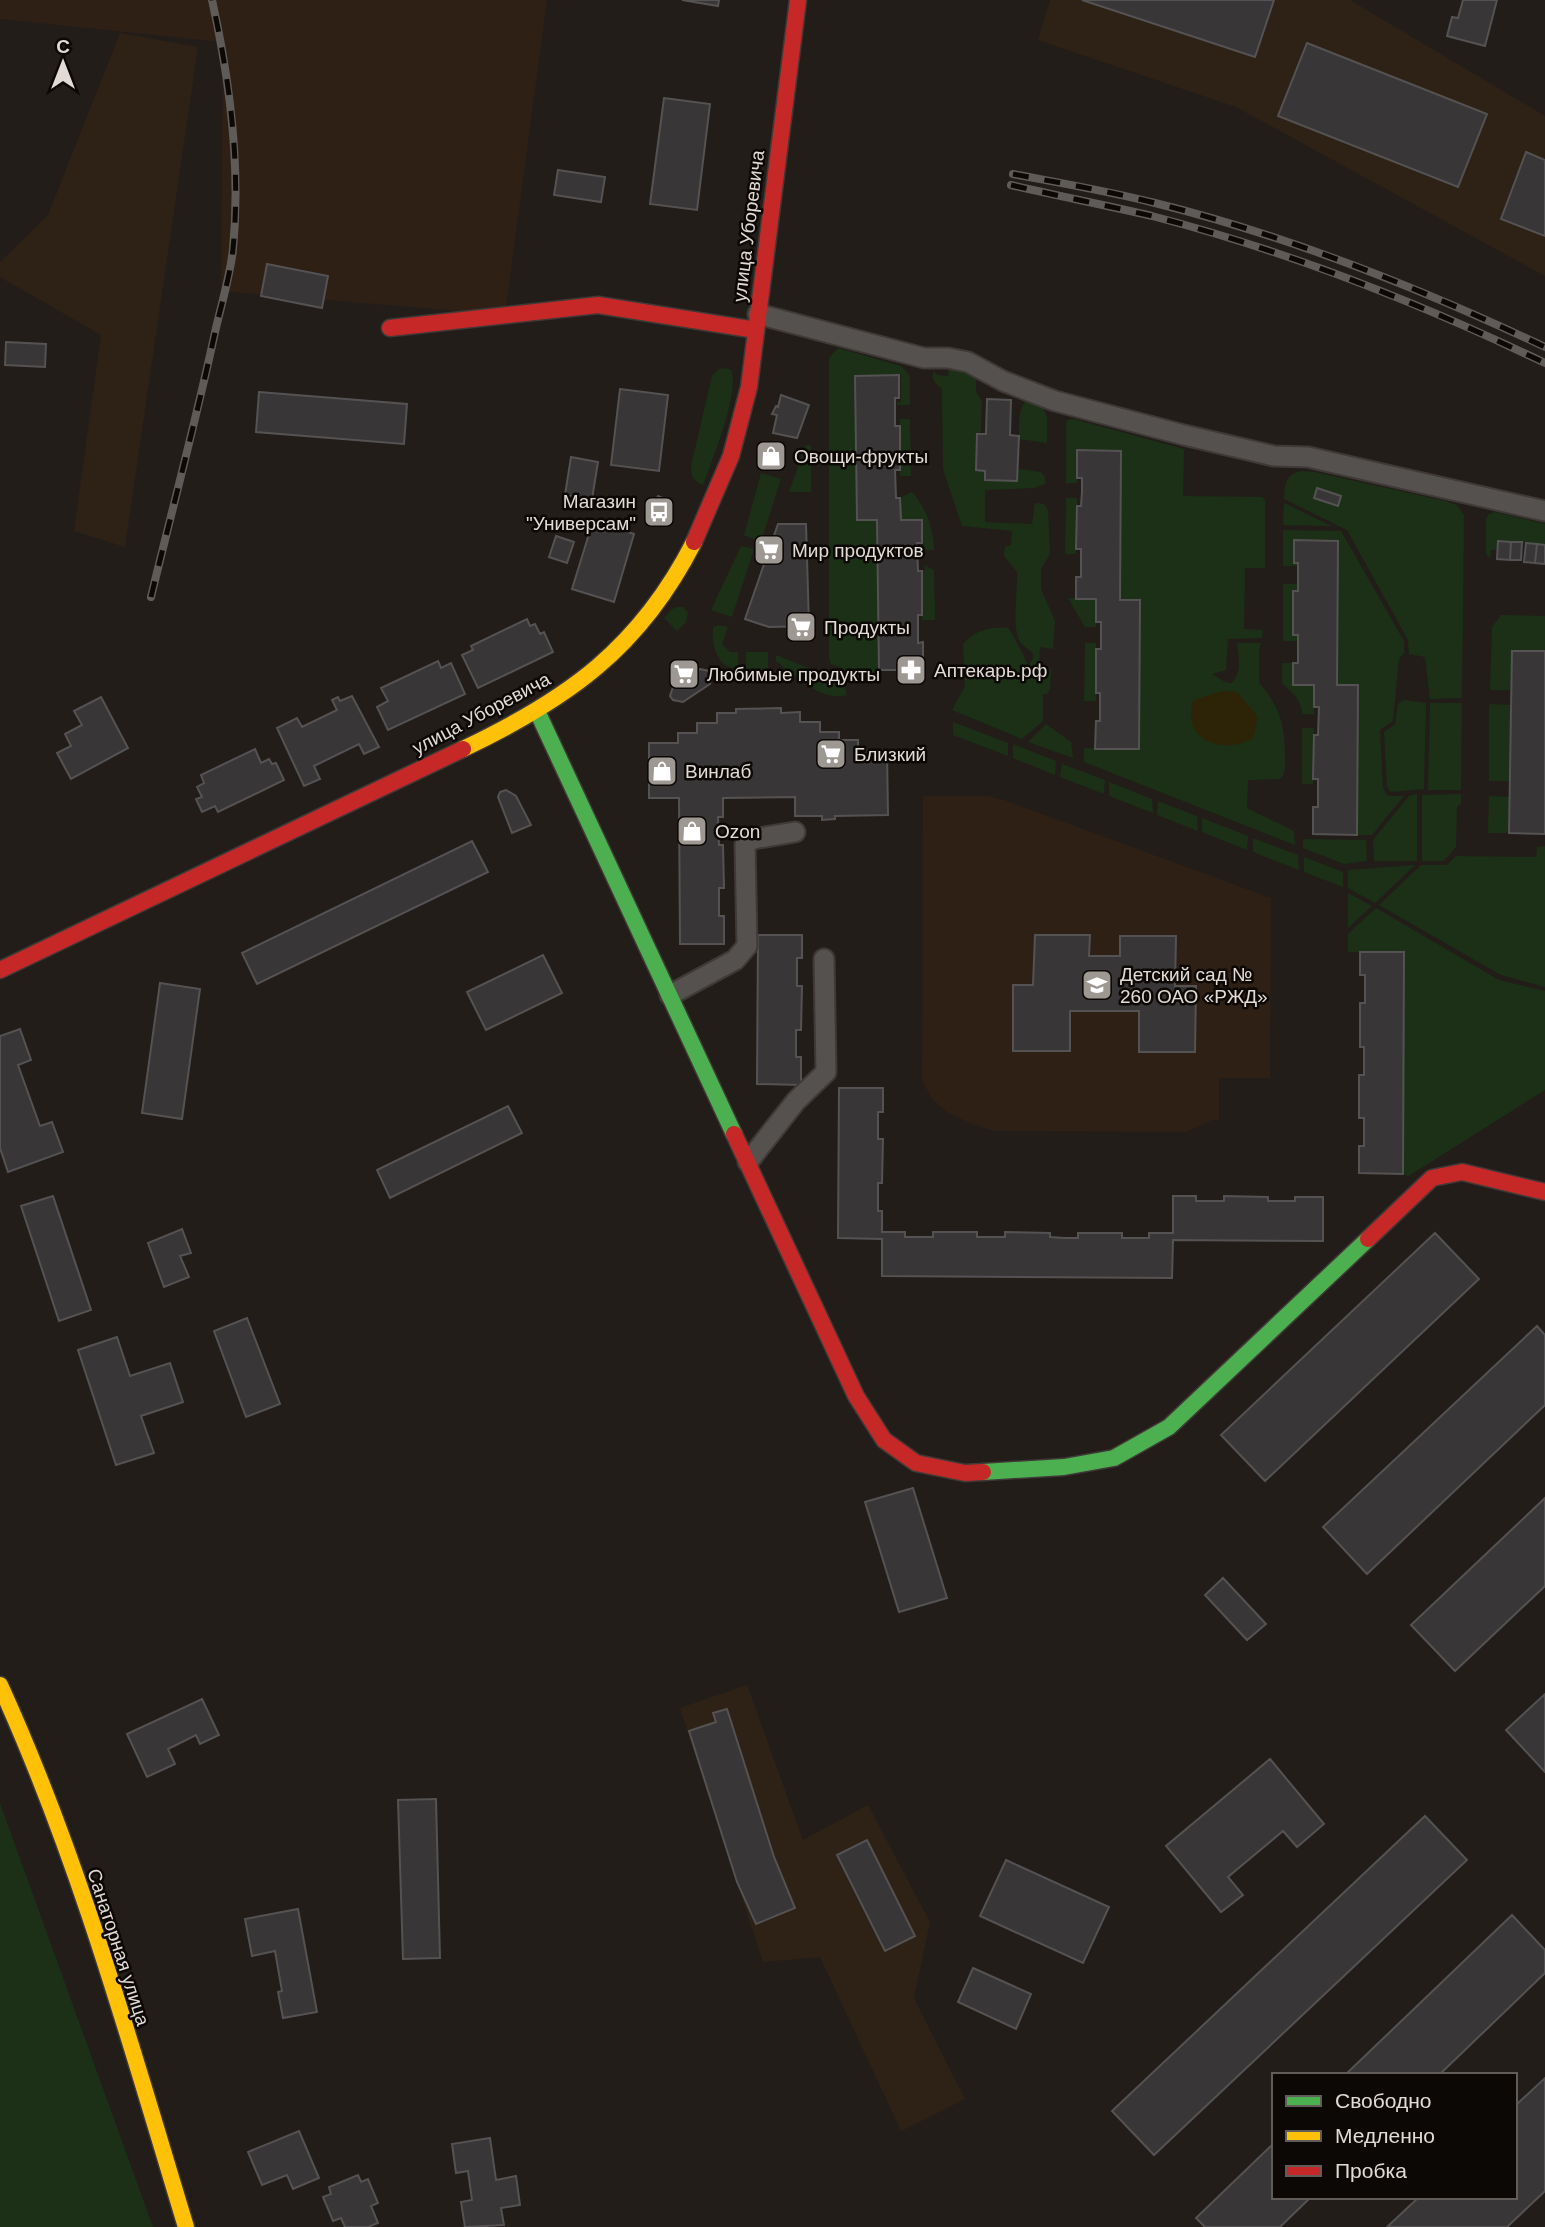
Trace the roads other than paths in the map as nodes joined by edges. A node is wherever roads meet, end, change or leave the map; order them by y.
1 (798, 0) edge
2 (757, 322) junction
3 (390, 328) dead end
4 (1545, 511) edge
5 (537, 711) junction
6 (795, 832) dead end
7 (824, 959) dead end
8 (0, 970) edge
9 (670, 996) junction
10 (748, 1163) junction
11 (1545, 1192) edge
12 (0, 1685) edge
13 (186, 2227) edge

1 - 2 main road, улица Уборевича
2 - 3 main road
2 - 4 street
2 - 5 main road, улица Уборевича
5 - 8 main road, улица Уборевича
5 - 9 main road
6 - 9 street
7 - 10 street
9 - 10 main road
10 - 11 main road
12 - 13 main road, Санаторная улица

